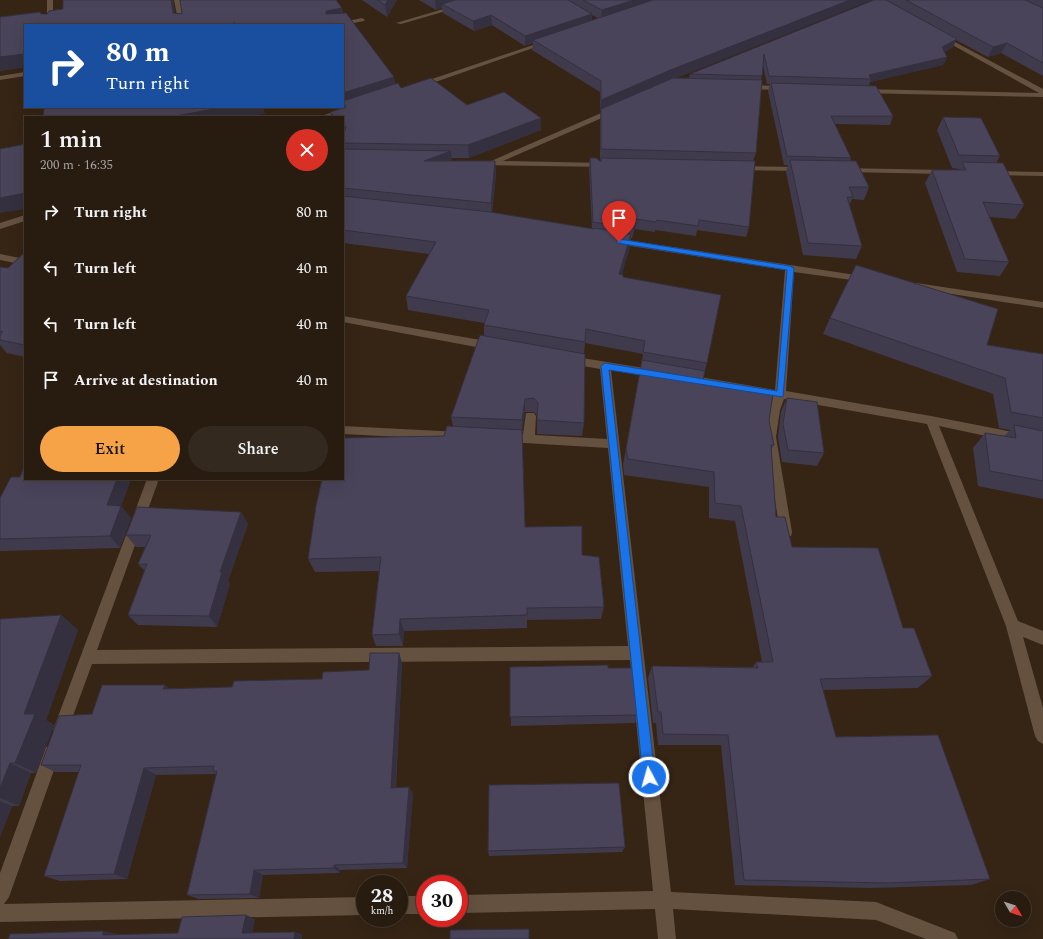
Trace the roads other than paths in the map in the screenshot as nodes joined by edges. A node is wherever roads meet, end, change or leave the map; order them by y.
1 (50, 0) edge
2 (481, 0) edge
3 (180, 1) edge
4 (362, 20) dead end
5 (47, 22) edge
6 (399, 23) dead end
7 (182, 24) edge
8 (338, 24) edge
9 (933, 32) edge
10 (554, 39) edge
11 (24, 74) edge
12 (0, 78) edge
13 (413, 87) edge
14 (734, 87) edge
15 (797, 89) edge
16 (853, 90) edge
17 (1043, 92) edge
18 (1043, 96) edge
19 (353, 107) edge
20 (620, 107) edge
21 (326, 116) edge
22 (467, 163) edge
23 (491, 163) junction
24 (613, 166) edge
25 (733, 168) edge
26 (812, 169) edge
27 (836, 170) edge
28 (955, 172) edge
29 (979, 172) edge
30 (1043, 174) edge
31 (24, 218) edge
32 (0, 226) edge
33 (604, 239) edge
34 (0, 257) edge
35 (24, 262) edge
36 (790, 268) junction
37 (877, 281) edge
38 (909, 285) edge
39 (1043, 305) edge
40 (344, 319) edge
41 (505, 348) edge
42 (558, 358) edge
43 (605, 366) junction
44 (780, 394) junction
45 (530, 416) edge
46 (932, 420) junction
47 (344, 430) edge
48 (475, 437) edge
49 (498, 438) edge
50 (530, 440) junction
51 (1043, 443) edge
52 (613, 444) junction
53 (153, 480) edge
54 (788, 548) edge
55 (1013, 626) junction
56 (1043, 638) edge
57 (636, 653) junction
58 (88, 657) junction
59 (1043, 736) edge
60 (0, 897) edge
61 (662, 900) junction
62 (468, 904) edge
63 (356, 906) edge
64 (0, 913) edge
65 (667, 939) edge
66 (949, 939) edge

1 - 5 street
2 - 6 street
3 - 7 street
4 - 8 street
9 - 17 street
10 - 13 street
11 - 12 street
14 - 15 street
16 - 18 street
19 - 21 street
20 - 23 street
22 - 23 street
23 - 24 street
25 - 26 street
27 - 28 street
29 - 30 street
31 - 32 street
33 - 36 street
34 - 35 street
36 - 37 street
36 - 44 street
38 - 39 street
40 - 41 street
42 - 43 street
43 - 44 street
43 - 52 street
44 - 46 street
44 - 54 street
45 - 50 street
46 - 51 street
46 - 55 street
47 - 48 street
49 - 50 street
50 - 52 street
52 - 57 street
53 - 58 street
55 - 56 street
55 - 59 street
57 - 58 street
57 - 61 street
58 - 60 street
61 - 62 street
61 - 65 street
61 - 66 street
63 - 64 street

